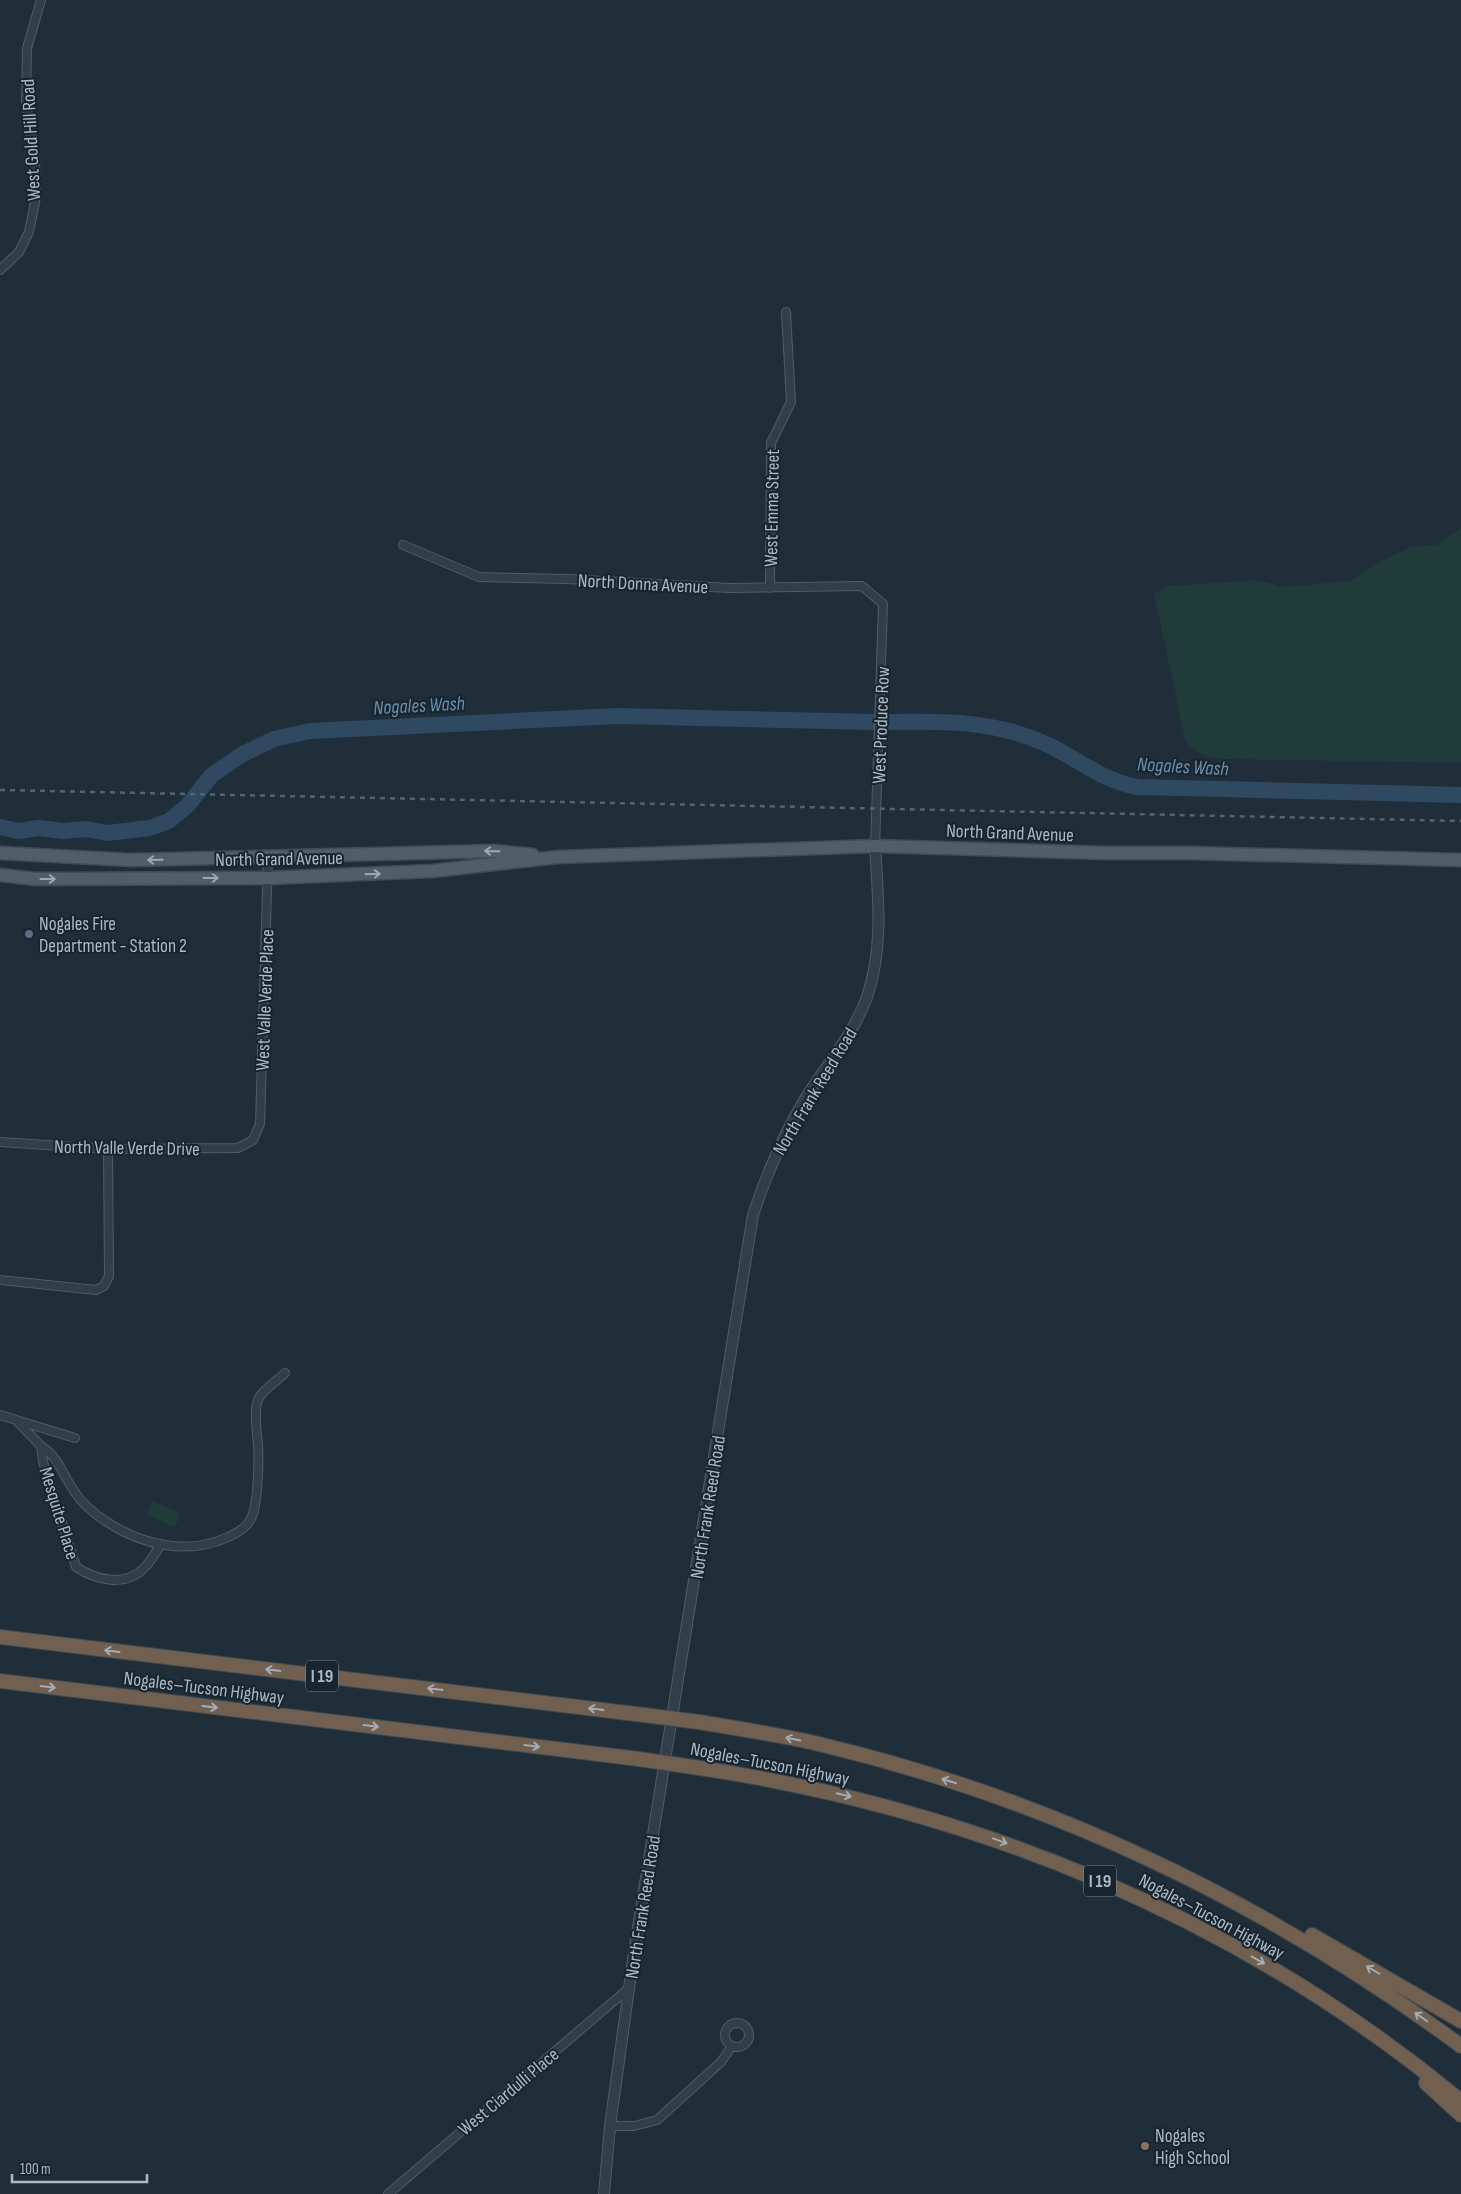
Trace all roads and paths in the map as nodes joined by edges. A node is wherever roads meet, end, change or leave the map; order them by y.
1 (41, 0) edge
2 (0, 270) edge
3 (786, 312) dead end
4 (403, 544) dead end
5 (770, 588) junction
6 (883, 604) joint
7 (875, 846) junction
8 (0, 854) edge
9 (268, 857) junction
10 (558, 857) junction
11 (1461, 860) edge
12 (0, 874) edge
13 (268, 878) junction
14 (253, 1140) joint
15 (0, 1142) edge
16 (108, 1149) junction
17 (0, 1280) edge
18 (285, 1373) dead end
19 (1, 1415) edge
20 (16, 1420) junction
21 (75, 1438) dead end
22 (41, 1446) junction
23 (161, 1544) junction
24 (0, 1637) edge
25 (0, 1681) edge
26 (976, 1789) junction
27 (628, 1989) junction
28 (1318, 1997) junction
29 (1461, 2021) edge
30 (732, 2046) dead end
31 (1461, 2046) edge
32 (1461, 2101) edge
33 (1461, 2115) edge
34 (610, 2126) junction
35 (388, 2194) edge
36 (604, 2194) edge

1 - 2 street, West Gold Hill Road
3 - 5 street, West Emma Street
4 - 5 street, North Donna Avenue
5 - 6 street, North Donna Avenue
6 - 7 street, West Produce Row
7 - 10 main road, North Grand Avenue
7 - 11 main road, North Grand Avenue
7 - 27 street, North Frank Reed Road
9 -> 8 main road, North Grand Avenue
10 -> 9 main road, North Grand Avenue
9 - 13 street, West Valle Verde Place
13 -> 10 main road, North Grand Avenue
12 -> 13 main road, North Grand Avenue
13 - 14 street, West Valle Verde Place
14 - 16 street, North Valle Verde Drive
15 - 16 street, North Valle Verde Drive
16 - 17 street
18 - 23 street, Mesquite Place
19 - 20 street
20 - 21 street
20 - 22 street, Mesquite Place
22 - 23 street, Mesquite Place
22 - 23 street, Mesquite Place
26 -> 24 highway, Nogales–Tucson Highway / I 19, bridge
25 -> 28 highway, Nogales–Tucson Highway / I 19, bridge
29 -> 26 highway
31 -> 26 highway, Nogales–Tucson Highway / I 19
27 - 34 street, North Frank Reed Road
27 - 35 street, West Ciardulli Place
28 - 32 highway, Nogales–Tucson Highway / I 19
28 - 33 highway
30 - 34 street
34 - 36 street, North Frank Reed Road

